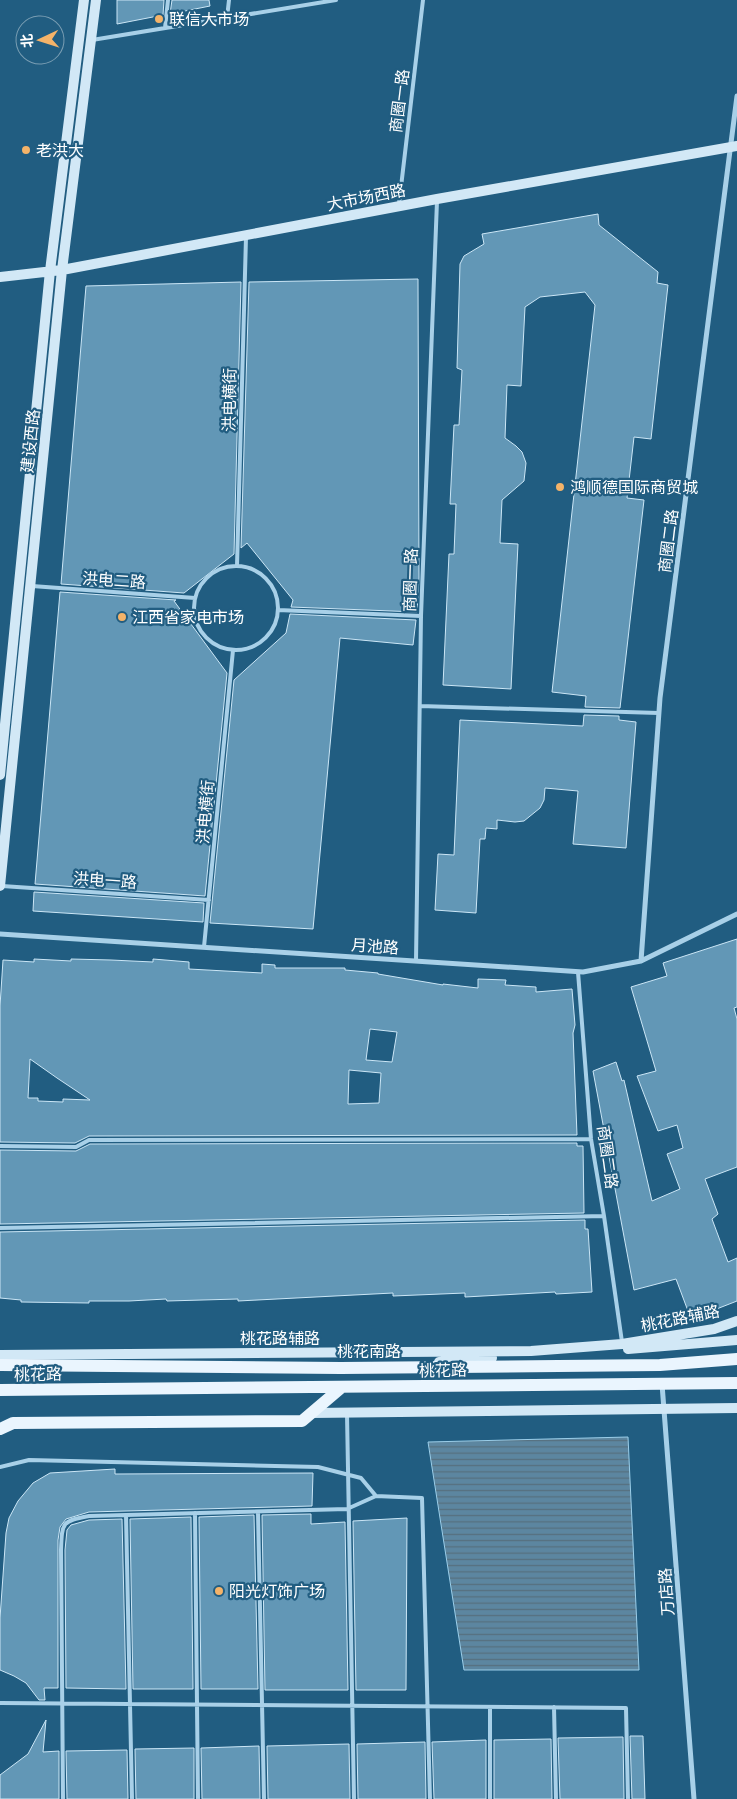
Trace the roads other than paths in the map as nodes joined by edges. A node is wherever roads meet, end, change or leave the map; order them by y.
1 (84, 0) edge
2 (96, 0) edge
3 (168, 0) edge
4 (229, 0) edge
5 (292, 0) edge
6 (336, 0) edge
7 (423, 0) edge
8 (292, 7) junction
9 (227, 18) junction
10 (165, 28) junction
11 (91, 40) junction
12 (737, 96) edge
13 (734, 146) edge
14 (437, 199) junction
15 (399, 206) junction
16 (246, 235) junction
17 (62, 270) junction
18 (50, 271) junction
19 (0, 277) edge
20 (237, 566) junction
21 (30, 586) junction
22 (195, 598) junction
23 (278, 610) junction
24 (421, 616) junction
25 (233, 650) junction
26 (420, 706) junction
27 (659, 712) junction
28 (0, 774) edge
29 (0, 886) edge
30 (209, 900) junction
31 (737, 914) edge
32 (0, 934) edge
33 (204, 947) junction
34 (416, 961) junction
35 (640, 961) junction
36 (578, 972) junction
37 (591, 1139) junction
38 (0, 1146) edge
39 (604, 1216) junction
40 (0, 1228) edge
41 (737, 1321) edge
42 (737, 1340) edge
43 (0, 1344) edge
44 (622, 1344) junction
45 (1, 1359) edge
46 (737, 1359) edge
47 (341, 1368) junction
48 (737, 1383) edge
49 (662, 1384) junction
50 (342, 1387) junction
51 (0, 1390) edge
52 (737, 1408) edge
53 (664, 1409) junction
54 (311, 1413) junction
55 (347, 1413) junction
56 (0, 1429) edge
57 (0, 1468) edge
58 (347, 1474) junction
59 (376, 1496) junction
60 (347, 1509) junction
61 (258, 1512) junction
62 (195, 1513) junction
63 (126, 1515) junction
64 (0, 1703) edge
65 (62, 1704) junction
66 (130, 1704) junction
67 (197, 1704) junction
68 (262, 1705) junction
69 (351, 1706) junction
70 (428, 1706) junction
71 (490, 1706) junction
72 (554, 1707) junction
73 (63, 1799) edge
74 (132, 1799) edge
75 (198, 1799) edge
76 (264, 1799) edge
77 (354, 1799) edge
78 (430, 1799) edge
79 (490, 1799) edge
80 (556, 1799) edge
81 (628, 1799) edge
82 (694, 1799) edge

1 - 18 main road, 建设西路
2 - 11 main road, 建设西路
3 - 10 lane
4 - 9 lane
5 - 8 lane
6 - 8 lane
7 - 15 lane, 商圈一路
8 - 9 lane
9 - 10 lane
10 - 11 lane
11 - 17 main road, 建设西路
12 - 13 street, 商圈二路
13 - 14 main road, 大市场西路
13 - 27 street, 商圈二路
14 - 15 main road, 大市场西路
14 - 24 lane, 商圈一路
15 - 16 main road, 大市场西路
16 - 17 main road, 大市场西路
16 - 20 lane, 洪电横街
17 - 18 main road, 大市场西路
17 - 21 main road, 建设西路
18 - 19 main road, 大市场西路
18 - 28 main road, 建设西路
20 - 22 lane
20 - 23 lane
21 - 22 lane, 洪电二路
21 - 29 main road, 建设西路
22 - 25 lane
23 - 24 lane
23 - 25 lane
24 - 26 lane, 商圈一路
25 - 30 lane, 洪电横街
26 - 27 lane
26 - 34 lane, 商圈一路
27 - 35 street, 商圈二路
29 - 30 lane, 洪电一路
30 - 33 lane, 洪电横街
31 - 35 street, 月池路
32 - 33 street, 月池路
33 - 34 street, 月池路
34 - 36 street, 月池路
35 - 36 street, 月池路
36 - 37 lane, 商圈二路
37 - 38 lane
37 - 39 lane, 商圈二路
39 - 40 lane
39 - 44 lane, 商圈二路
41 - 44 main road, 桃花路辅路
42 - 47 main road
43 - 45 main road
44 - 45 main road, 桃花路辅路
45 - 47 main road, 桃花南路
46 - 47 main road, 桃花南路
48 - 49 main road, 桃花路
49 - 50 main road, 桃花路
49 - 53 street, 万店路
50 - 51 main road, 桃花路
50 - 54 main road
52 - 53 main road
53 - 55 main road
53 - 82 street, 万店路
54 - 55 main road
54 - 56 main road
55 - 58 lane
57 - 58 lane
58 - 59 lane
58 - 60 lane
59 - 60 lane
59 - 70 lane
60 - 61 lane
60 - 69 lane
61 - 62 lane
61 - 68 lane
62 - 63 lane
62 - 67 lane
63 - 65 lane
63 - 66 lane
64 - 65 lane
65 - 66 lane
65 - 73 lane
66 - 67 lane
66 - 74 lane
67 - 68 lane
67 - 75 lane
68 - 69 lane
68 - 76 lane
69 - 70 lane
69 - 77 lane
70 - 71 lane
70 - 78 lane
71 - 72 lane
71 - 79 lane
72 - 80 lane
72 - 81 lane

